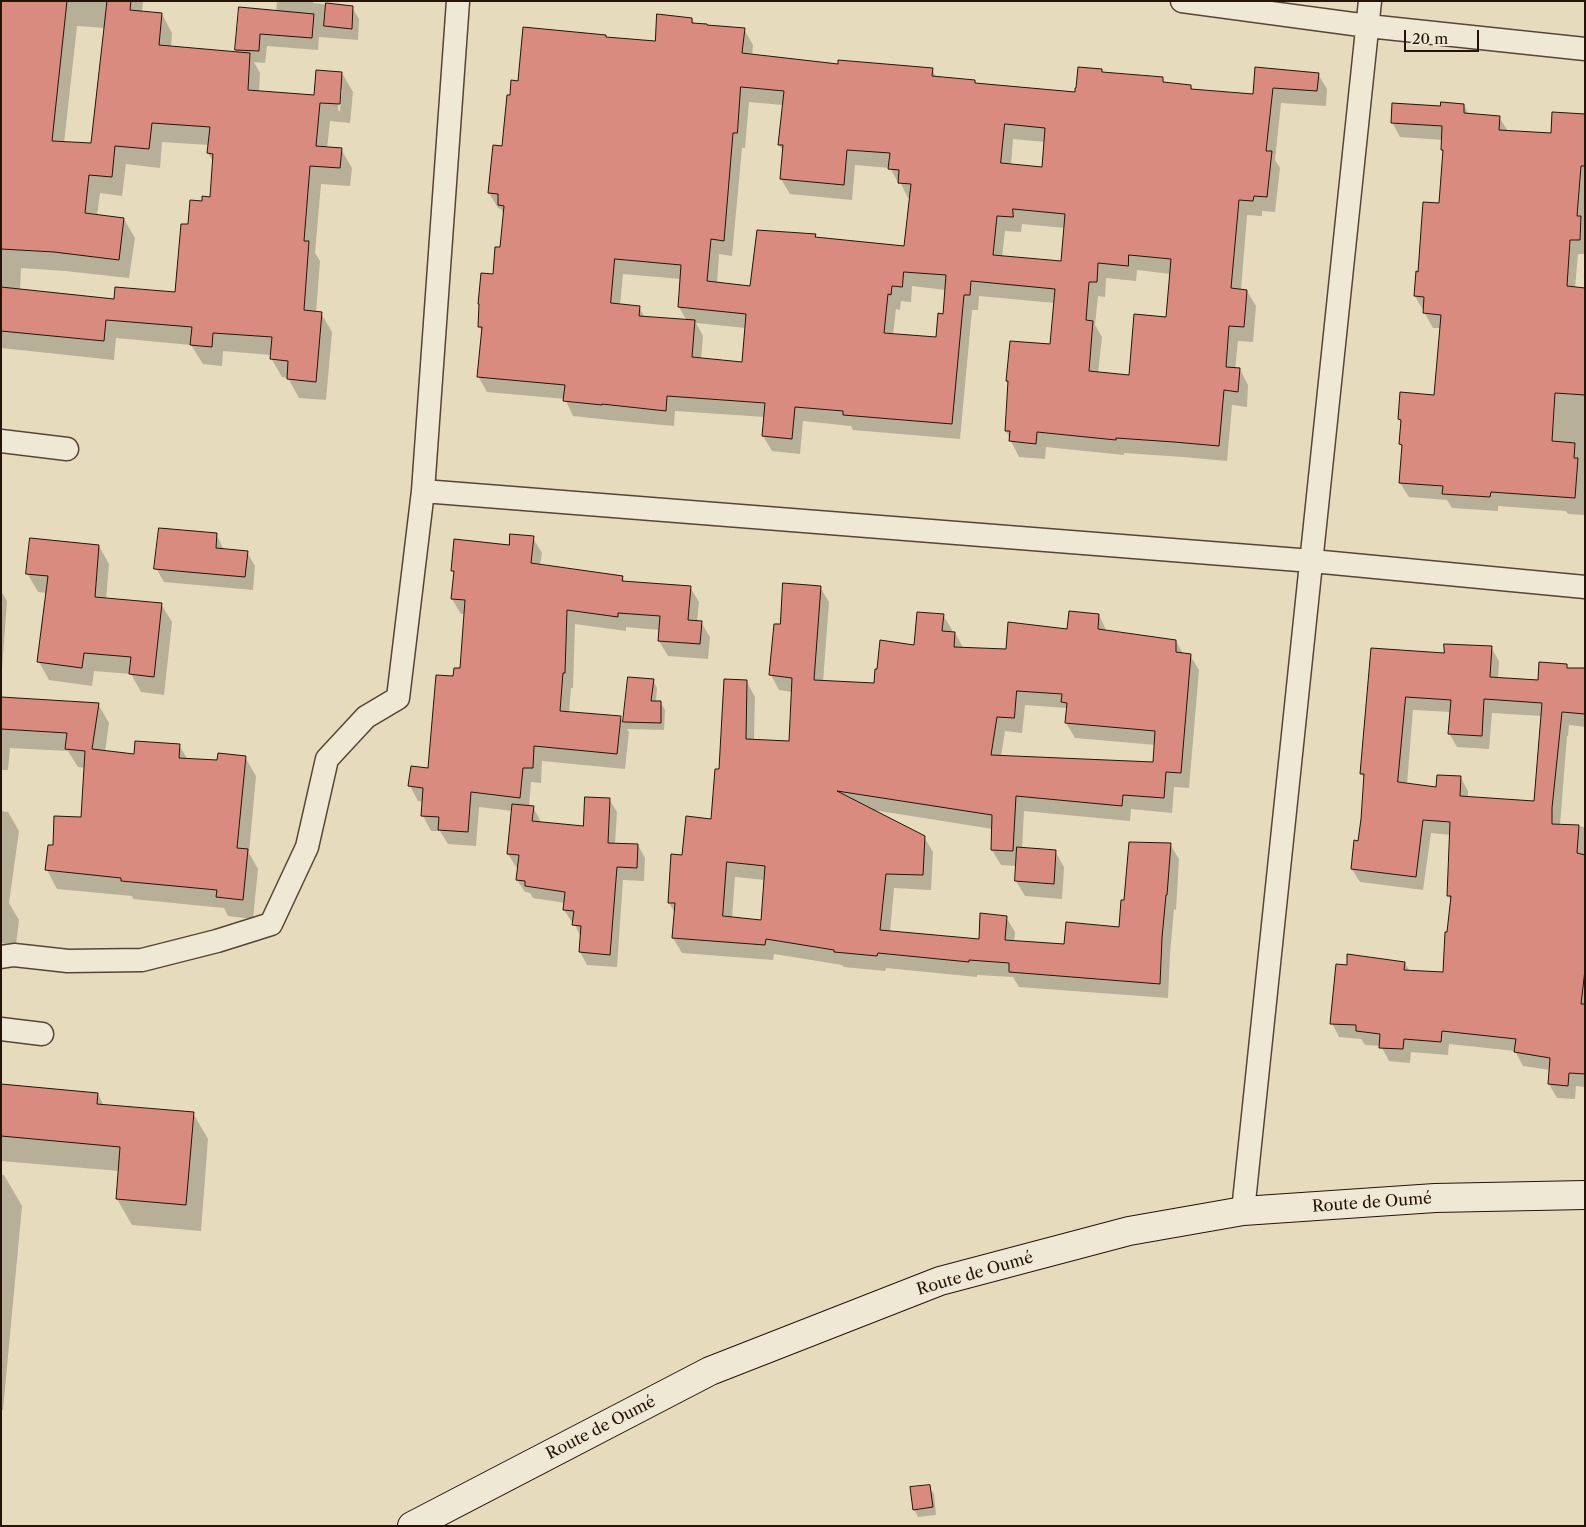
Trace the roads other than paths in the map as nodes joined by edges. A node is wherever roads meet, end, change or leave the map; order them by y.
1 (458, 1) edge
2 (1182, 1) edge
3 (1370, 1) edge
4 (1368, 26) junction
5 (1585, 49) edge
6 (1, 441) edge
7 (67, 449) dead end
8 (423, 491) junction
9 (1312, 561) junction
10 (1585, 588) edge
11 (1, 957) edge
12 (1, 1029) edge
13 (42, 1034) dead end
14 (1585, 1196) edge
15 (1243, 1211) junction
16 (412, 1526) edge

1 - 8 street
2 - 4 street
3 - 4 street
4 - 5 street
4 - 9 street
6 - 7 street
8 - 9 street
8 - 11 street
9 - 10 street
9 - 15 street
12 - 13 street
14 - 15 main road, Route de Oumé
15 - 16 main road, Route de Oumé

